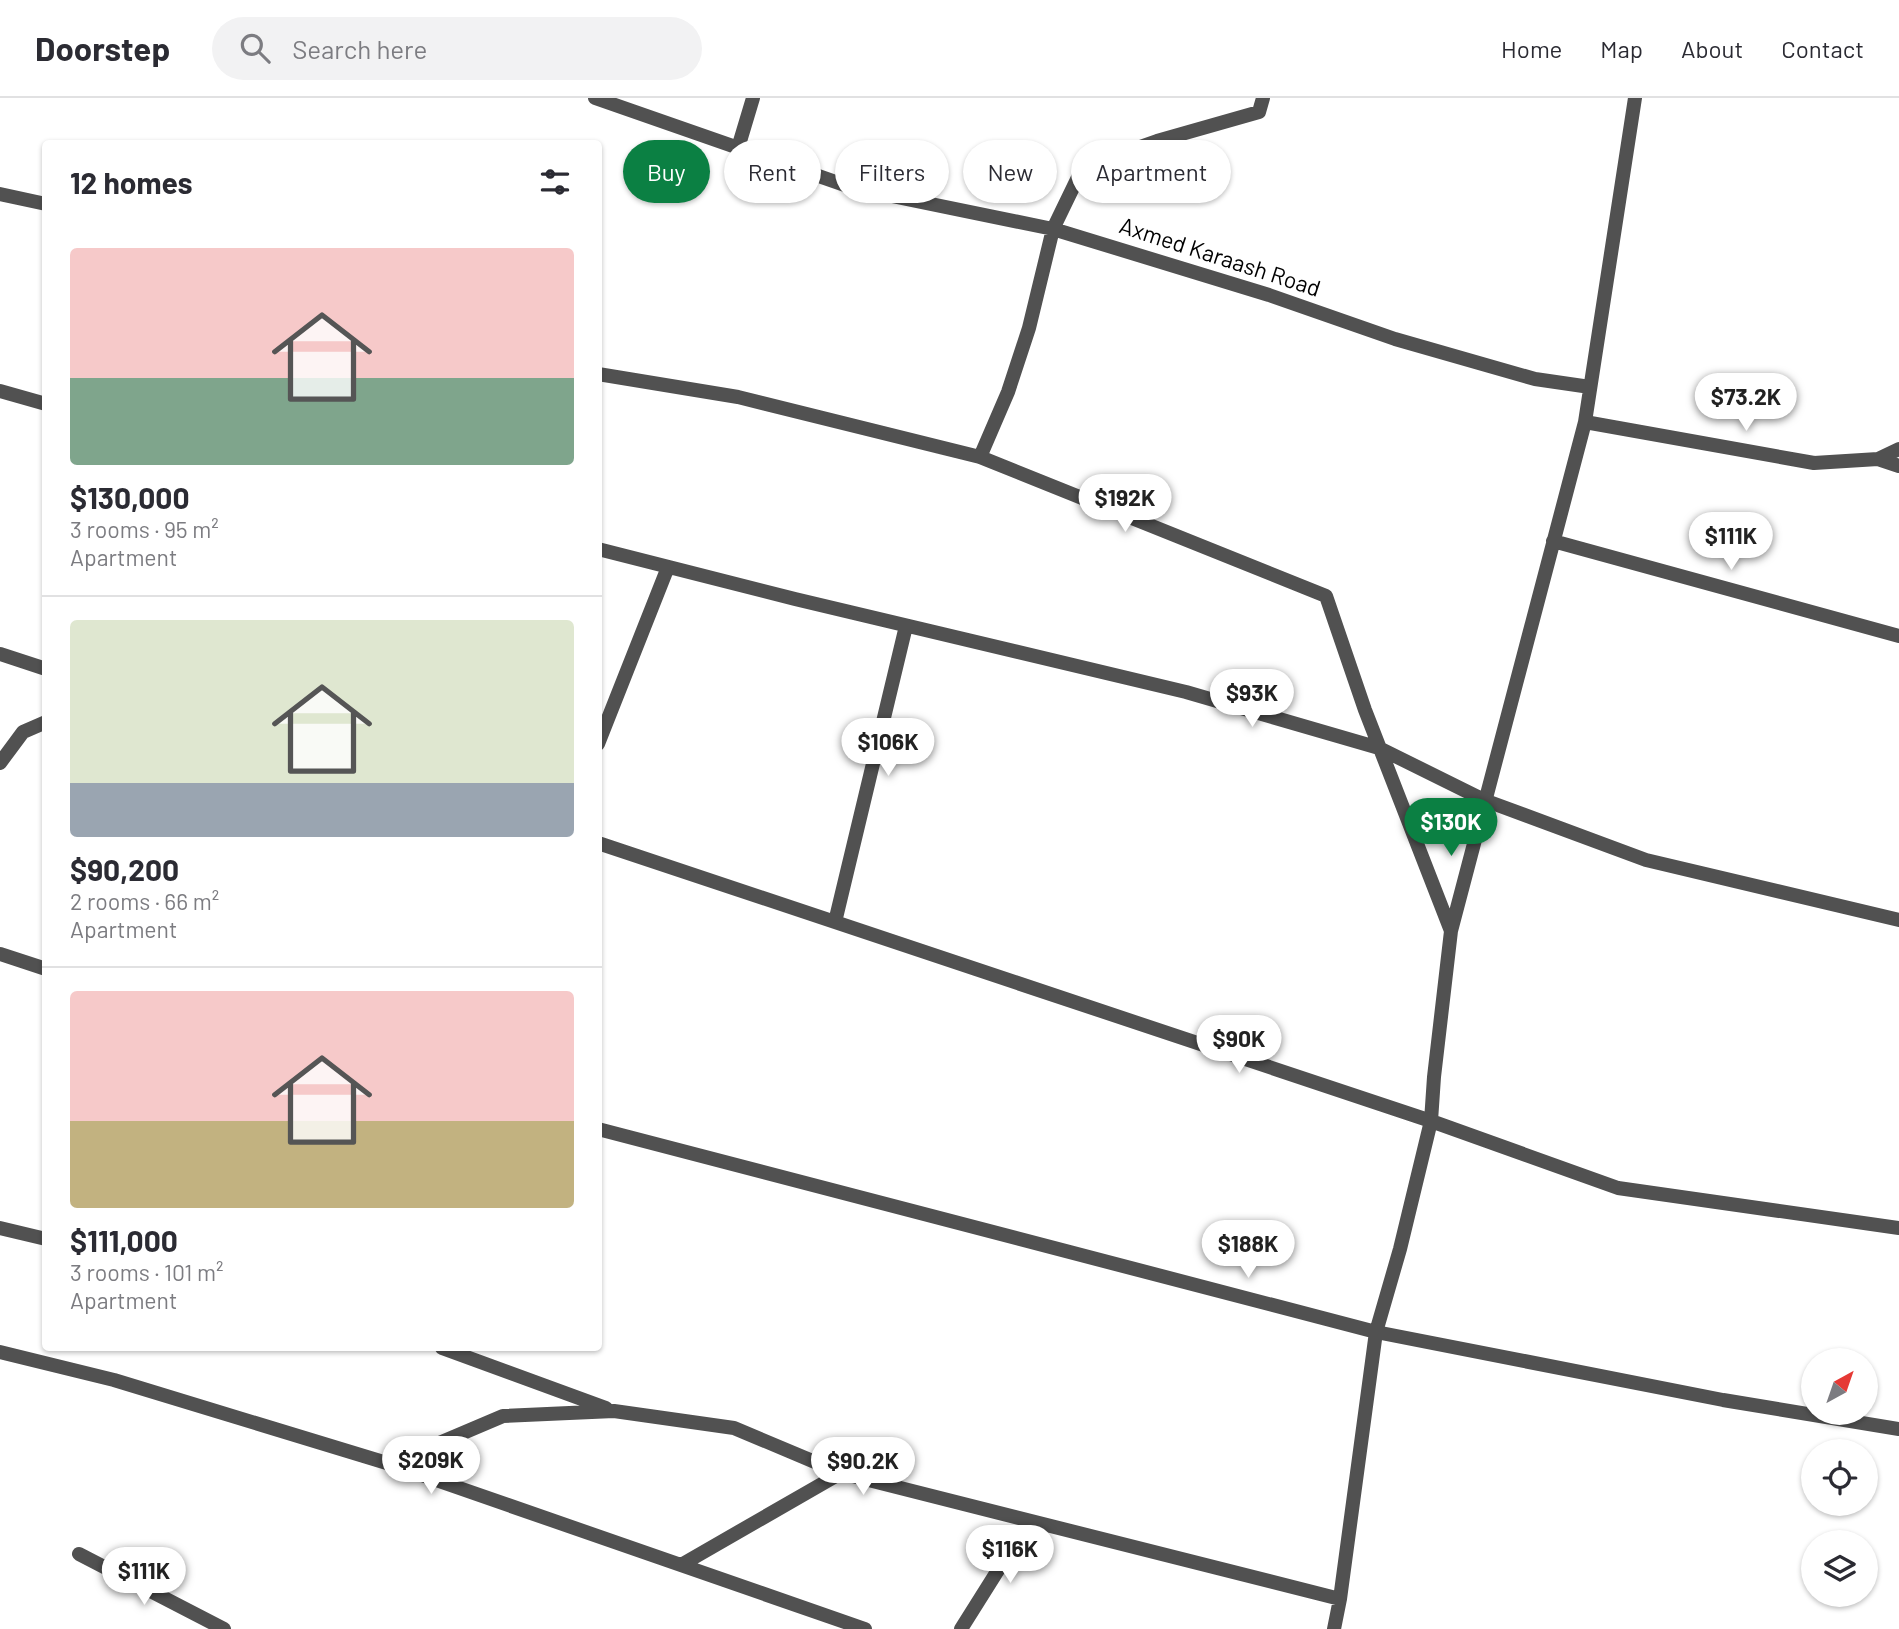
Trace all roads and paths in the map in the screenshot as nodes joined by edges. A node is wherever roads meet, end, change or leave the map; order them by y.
1 (595, 98) edge
2 (752, 98) edge
3 (1263, 98) edge
4 (1635, 98) edge
5 (740, 140) edge
6 (724, 143) edge
7 (821, 177) edge
8 (0, 194) edge
9 (42, 204) edge
10 (1053, 229) junction
11 (602, 375) edge
12 (1590, 387) junction
13 (0, 391) edge
14 (42, 403) edge
15 (1585, 422) junction
16 (1899, 449) edge
17 (980, 457) junction
18 (1878, 459) junction
19 (1899, 466) edge
20 (1553, 541) junction
21 (602, 550) edge
22 (667, 567) junction
23 (906, 626) junction
24 (1899, 636) edge
25 (0, 654) edge
26 (42, 668) edge
27 (42, 724) edge
28 (602, 734) edge
29 (1379, 748) junction
30 (0, 763) edge
31 (1484, 800) junction
32 (602, 844) edge
33 (1899, 919) edge
34 (835, 922) junction
35 (1451, 931) junction
36 (0, 954) edge
37 (42, 968) edge
38 (1432, 1121) junction
39 (602, 1130) edge
40 (0, 1228) edge
41 (1899, 1228) edge
42 (42, 1238) edge
43 (1376, 1332) junction
44 (450, 1351) edge
45 (0, 1352) edge
46 (614, 1411) junction
47 (1899, 1429) edge
48 (390, 1464) junction
49 (841, 1473) junction
50 (1029, 1521) junction
51 (79, 1554) dead end
52 (681, 1565) junction
53 (1340, 1599) junction
54 (224, 1629) edge
55 (865, 1629) edge
56 (961, 1629) edge
57 (1334, 1629) edge

1 - 6 street, Axmed Karaash Road
2 - 5 street
3 - 10 street
4 - 12 street
7 - 10 street, Axmed Karaash Road
8 - 9 street
10 - 12 street, Axmed Karaash Road
10 - 17 street
11 - 17 street
12 - 15 street
13 - 14 street
15 - 18 street
15 - 20 street
16 - 18 street
17 - 29 street
18 - 19 street
20 - 24 street
20 - 31 street
21 - 22 street
22 - 23 street
22 - 28 street
23 - 29 street
23 - 34 street
25 - 26 street
27 - 30 street
29 - 31 street
29 - 35 street
31 - 33 street
31 - 35 street
32 - 34 street
34 - 38 street
35 - 38 street
36 - 37 street
38 - 41 street
38 - 43 street
39 - 43 street
40 - 42 street
43 - 47 street
43 - 53 street
44 - 46 street
45 - 48 street
46 - 48 street
46 - 49 street
48 - 52 street
49 - 50 street
49 - 52 street
50 - 53 street
50 - 56 street
51 - 54 street
52 - 55 street
53 - 57 street

